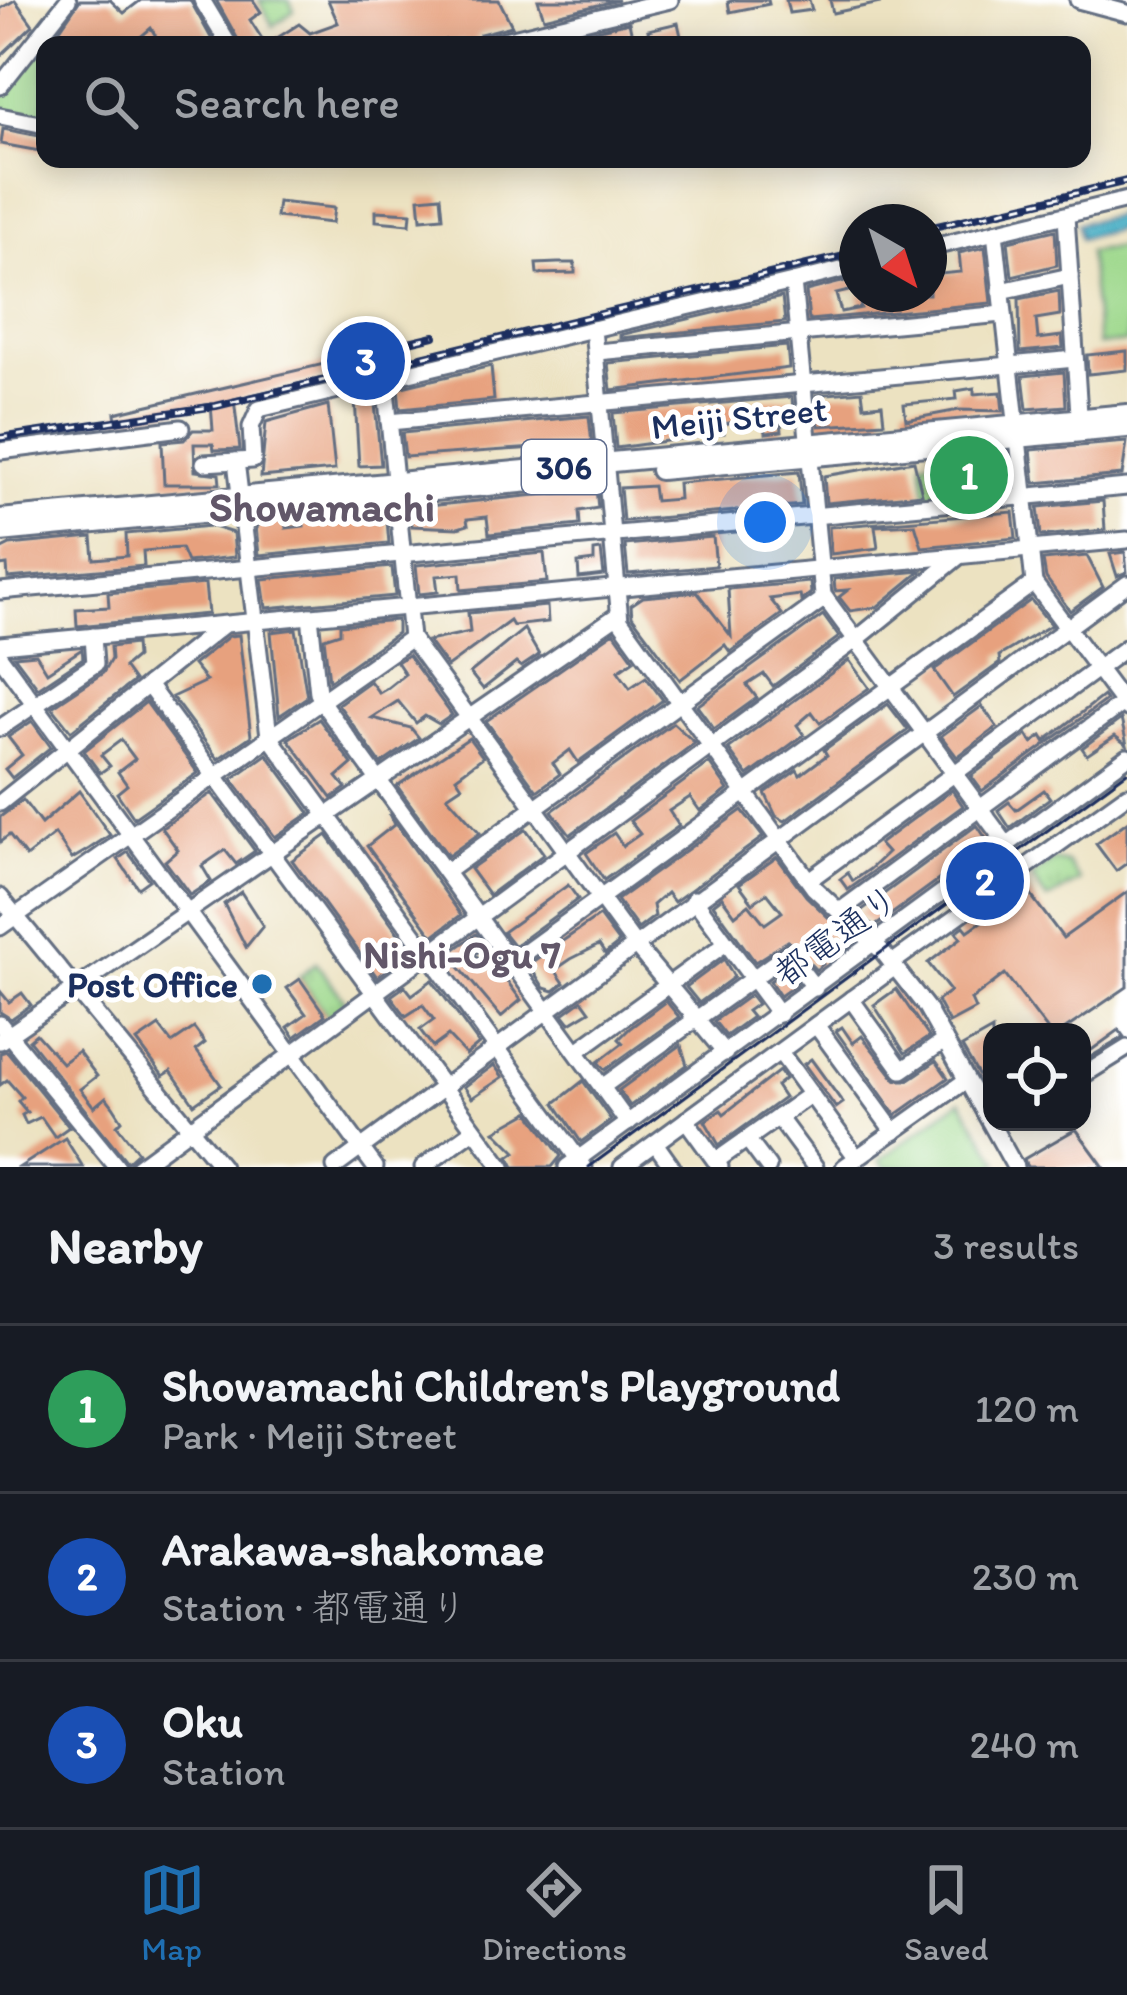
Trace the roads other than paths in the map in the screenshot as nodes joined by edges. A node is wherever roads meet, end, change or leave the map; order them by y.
1 (68, 0) edge
2 (202, 0) edge
3 (670, 0) edge
4 (1078, 0) edge
5 (1127, 13) edge
6 (40, 36) edge
7 (224, 36) edge
8 (521, 36) edge
9 (36, 40) edge
10 (0, 86) edge
11 (0, 116) edge
12 (36, 123) edge
13 (1127, 200) edge
14 (1066, 216) junction
15 (995, 232) junction
16 (947, 244) edge
17 (839, 270) edge
18 (1070, 276) junction
19 (793, 282) junction
20 (1001, 291) junction
21 (1004, 314) junction
22 (593, 329) junction
23 (798, 332) junction
24 (596, 352) junction
25 (1075, 359) junction
26 (1010, 366) junction
27 (386, 380) junction
28 (802, 385) junction
29 (600, 404) junction
30 (1127, 414) edge
31 (389, 422) junction
32 (1080, 425) junction
33 (182, 428) dead end
34 (1127, 428) edge
35 (1015, 430) junction
36 (807, 450) junction
37 (0, 451) edge
38 (236, 461) junction
39 (204, 463) dead end
40 (604, 469) junction
41 (1127, 487) edge
42 (395, 488) junction
43 (1023, 496) junction
44 (240, 504) junction
45 (815, 515) junction
46 (0, 519) edge
47 (0, 532) edge
48 (611, 535) junction
49 (1127, 540) edge
50 (1030, 549) junction
51 (402, 553) junction
52 (961, 556) junction
53 (819, 567) junction
54 (248, 568) junction
55 (1034, 583) junction
56 (1127, 584) edge
57 (616, 588) junction
58 (0, 591) edge
59 (825, 598) junction
60 (408, 606) junction
61 (618, 615) junction
62 (310, 616) junction
63 (253, 622) junction
64 (224, 624) junction
65 (1068, 627) junction
66 (93, 636) junction
67 (411, 638) junction
68 (856, 639) junction
69 (0, 645) edge
70 (1127, 647) edge
71 (0, 659) edge
72 (1098, 668) junction
73 (148, 685) junction
74 (891, 687) junction
75 (321, 700) junction
76 (680, 701) junction
77 (36, 704) junction
78 (1126, 704) edge
79 (470, 720) junction
80 (0, 728) edge
81 (924, 732) junction
82 (269, 736) junction
83 (712, 745) junction
84 (69, 748) junction
85 (1127, 757) edge
86 (954, 773) junction
87 (214, 774) junction
88 (379, 785) junction
89 (746, 792) junction
90 (1127, 795) edge
91 (0, 803) edge
92 (535, 808) junction
93 (980, 808) junction
94 (331, 818) junction
95 (133, 834) junction
96 (779, 838) junction
97 (1007, 845) junction
98 (566, 851) junction
99 (274, 856) junction
100 (446, 872) junction
101 (809, 880) junction
102 (0, 897) edge
103 (600, 898) junction
104 (694, 899) junction
105 (840, 911) junction
106 (190, 914) junction
107 (16, 916) junction
108 (478, 916) junction
109 (0, 927) edge
110 (726, 943) junction
111 (634, 944) junction
112 (875, 944) junction
113 (429, 953) junction
114 (512, 962) junction
115 (893, 965) junction
116 (753, 979) junction
117 (668, 985) junction
118 (814, 988) junction
119 (76, 989) junction
120 (374, 994) junction
121 (851, 1000) junction
122 (546, 1008) junction
123 (779, 1014) junction
124 (696, 1018) junction
125 (816, 1025) junction
126 (3, 1033) edge
127 (944, 1041) junction
128 (495, 1044) junction
129 (1127, 1048) edge
130 (577, 1051) junction
131 (780, 1052) junction
132 (292, 1053) junction
133 (725, 1053) junction
134 (1091, 1070) edge
135 (965, 1081) junction
136 (442, 1085) junction
137 (602, 1087) junction
138 (811, 1094) junction
139 (983, 1104) edge
140 (778, 1117) junction
141 (686, 1120) junction
142 (628, 1123) junction
143 (190, 1127) junction
144 (474, 1130) junction
145 (1003, 1131) edge
146 (894, 1132) junction
147 (747, 1139) junction
148 (655, 1143) junction
149 (361, 1148) junction
150 (850, 1162) edge
151 (577, 1164) edge
152 (718, 1164) edge
153 (117, 1167) edge
154 (137, 1167) edge
155 (222, 1167) edge
156 (335, 1167) edge
157 (375, 1167) edge
158 (423, 1167) edge
159 (502, 1167) edge
160 (623, 1167) edge
161 (672, 1167) edge
162 (768, 1167) edge
163 (815, 1167) edge
164 (1015, 1167) edge

1 - 6 street
2 - 7 street
3 - 8 street
4 - 5 street
9 - 10 street
11 - 12 street
13 - 14 street
14 - 15 street
14 - 18 street
15 - 16 street
15 - 20 street
17 - 19 street
18 - 20 street
18 - 25 street
19 - 22 street
19 - 23 street
20 - 21 street
21 - 23 street
21 - 26 street
22 - 24 street
22 - 27 street
23 - 24 street
23 - 28 street
24 - 29 street
25 - 26 street
25 - 32 street
26 - 28 street
26 - 35 street
27 - 31 street
27 - 38 street
28 - 29 street
28 - 36 street
29 - 31 street
29 - 40 street
30 - 32 main road, Meiji Street / 306
31 - 42 street
32 - 34 main road, Meiji Street / 306
32 - 35 main road, Meiji Street / 306
33 - 37 street
35 - 36 main road, Meiji Street / 306
35 - 43 street
36 - 40 main road, Meiji Street / 306
36 - 45 street
38 - 39 street
38 - 44 street
40 - 42 main road, Meiji Street / 306
40 - 48 street
41 - 43 street
42 - 44 main road, Meiji Street / 306
42 - 51 street
43 - 45 street
43 - 50 street
44 - 46 main road, Meiji Street / 306
44 - 47 main road, Meiji Street / 306
44 - 54 street
45 - 48 street
45 - 53 street
48 - 51 street
48 - 57 street
49 - 50 street
50 - 52 street
50 - 55 street
51 - 54 street
51 - 60 street
52 - 53 street
52 - 68 street
53 - 57 street
53 - 59 street
54 - 58 street
54 - 63 street
55 - 65 street
55 - 74 street
56 - 65 street
57 - 60 street
57 - 61 street
59 - 68 street
59 - 76 street
60 - 62 street
60 - 67 street
61 - 76 street
61 - 79 street
62 - 63 street
62 - 75 street
63 - 64 street
63 - 82 street
64 - 66 street
64 - 73 street
65 - 72 street
65 - 81 street
66 - 69 street
66 - 77 street
67 - 75 street
67 - 79 street
68 - 74 street
68 - 83 street
70 - 72 street
71 - 77 street
72 - 78 street
72 - 86 street
73 - 84 street
73 - 87 street
74 - 81 street
74 - 89 street
75 - 82 street
75 - 88 street
76 - 83 street
76 - 92 street
77 - 80 street
77 - 84 street
78 - 93 street
79 - 88 street
79 - 92 street
81 - 86 street
81 - 96 street
82 - 87 street
82 - 94 street
83 - 89 street
83 - 98 street
84 - 91 street
84 - 95 street
85 - 97 street, 都電通り
86 - 93 street
86 - 101 street
87 - 95 street
87 - 99 street
88 - 94 street
88 - 100 street
89 - 96 street
89 - 103 street
90 - 115 street, 都電通り
92 - 98 street
92 - 100 street
93 - 97 street
93 - 105 street
94 - 99 street
94 - 113 street
95 - 106 street
95 - 107 street
96 - 101 street
96 - 104 street
97 - 112 street, 都電通り
98 - 103 street
98 - 108 street
99 - 106 street
99 - 120 street
100 - 108 street
101 - 105 street
102 - 107 street
103 - 111 street
103 - 114 street
104 - 110 street
104 - 111 street
105 - 112 street
106 - 119 street
106 - 132 street
107 - 109 street
107 - 119 street
108 - 113 street
108 - 114 street
110 - 116 street
110 - 117 street
111 - 117 street
111 - 122 street
112 - 115 street
112 - 118 street, 都電通り
113 - 120 street
113 - 128 street
114 - 122 street
115 - 121 street, 都電通り
115 - 127 street
116 - 118 street
116 - 123 street
116 - 124 street
117 - 124 street
117 - 130 street
118 - 123 street, 都電通り
119 - 126 street
119 - 143 street
120 - 132 street
120 - 136 street
121 - 125 street, 都電通り
121 - 127 street
122 - 128 street
122 - 130 street
123 - 133 street, 都電通り
124 - 133 street
124 - 137 street
125 - 131 street, 都電通り
125 - 146 street
126 - 153 street
127 - 135 street
128 - 136 street
128 - 151 street
129 - 134 street
130 - 137 street
131 - 138 street
131 - 141 street, 都電通り
132 - 143 street
132 - 149 street
133 - 142 street, 都電通り
135 - 139 street
135 - 146 street
136 - 144 street
136 - 149 street
137 - 142 street
138 - 140 street
138 - 150 street
140 - 147 street
140 - 163 street
141 - 148 street, 都電通り
141 - 152 street
142 - 151 street, 都電通り
143 - 154 street
143 - 155 street
144 - 158 street
144 - 159 street
145 - 164 street
146 - 150 street
147 - 152 street
147 - 162 street
148 - 160 street, 都電通り
148 - 161 street
149 - 156 street
149 - 157 street

